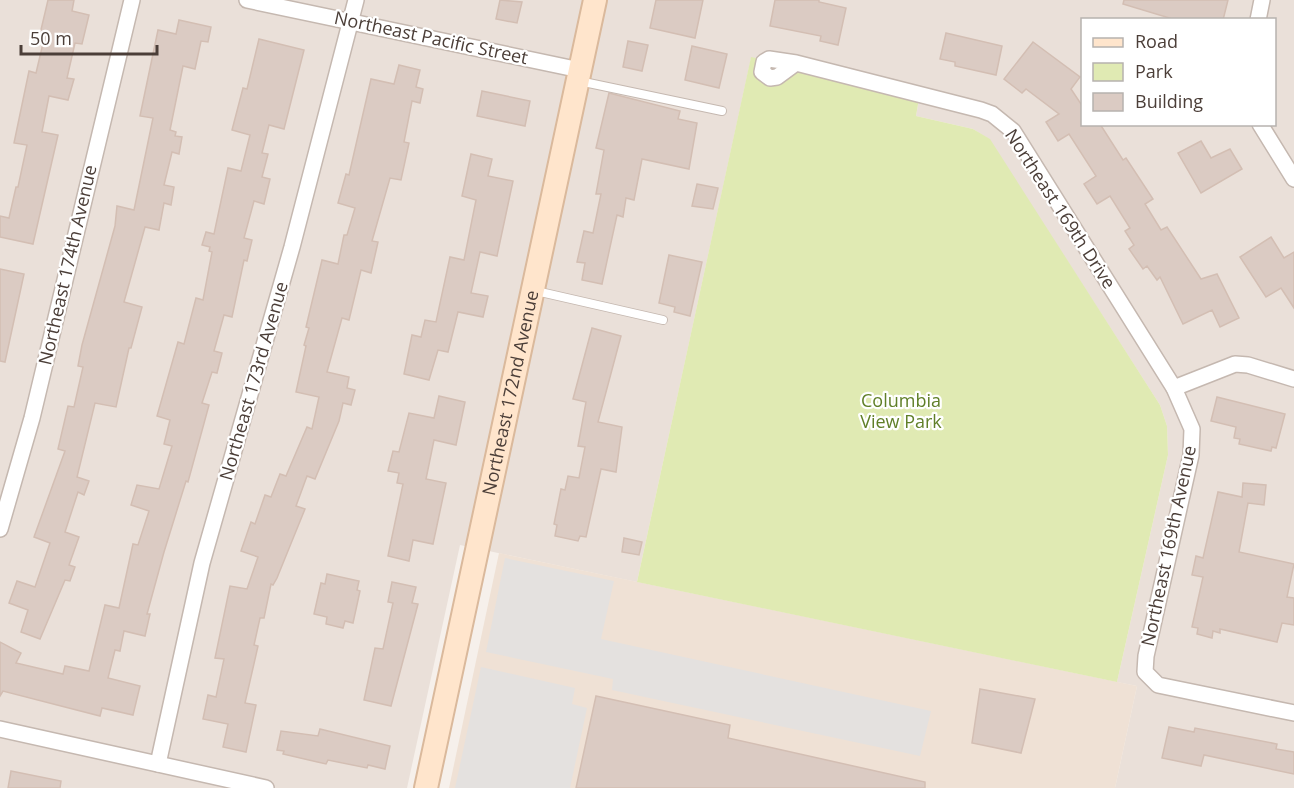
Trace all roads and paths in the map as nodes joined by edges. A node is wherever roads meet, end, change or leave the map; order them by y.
1 (132, 0) edge
2 (247, 0) edge
3 (356, 0) edge
4 (596, 0) edge
5 (1262, 0) edge
6 (1258, 18) edge
7 (352, 22) junction
8 (796, 63) dead end
9 (579, 75) junction
10 (722, 111) dead end
11 (1261, 126) edge
12 (1294, 179) edge
13 (533, 290) junction
14 (663, 320) dead end
15 (1294, 379) edge
16 (1174, 388) junction
17 (0, 529) edge
18 (1294, 713) edge
19 (0, 729) edge
20 (158, 765) junction
21 (266, 788) edge
22 (426, 788) edge

1 - 17 street, Northeast 174th Avenue
2 - 7 street, Northeast Pacific Street
3 - 7 street, Northeast 173rd Avenue
4 - 9 street, Northeast 172nd Avenue
5 - 6 street
7 - 9 street, Northeast Pacific Street
7 - 20 street, Northeast 173rd Avenue
8 - 16 street, Northeast 169th Drive
9 - 10 lane
9 - 13 street, Northeast 172nd Avenue
11 - 12 street
13 - 14 lane
13 - 22 street, Northeast 172nd Avenue
15 - 16 street
16 - 18 street, Northeast 169th Avenue
19 - 20 street
20 - 21 street

